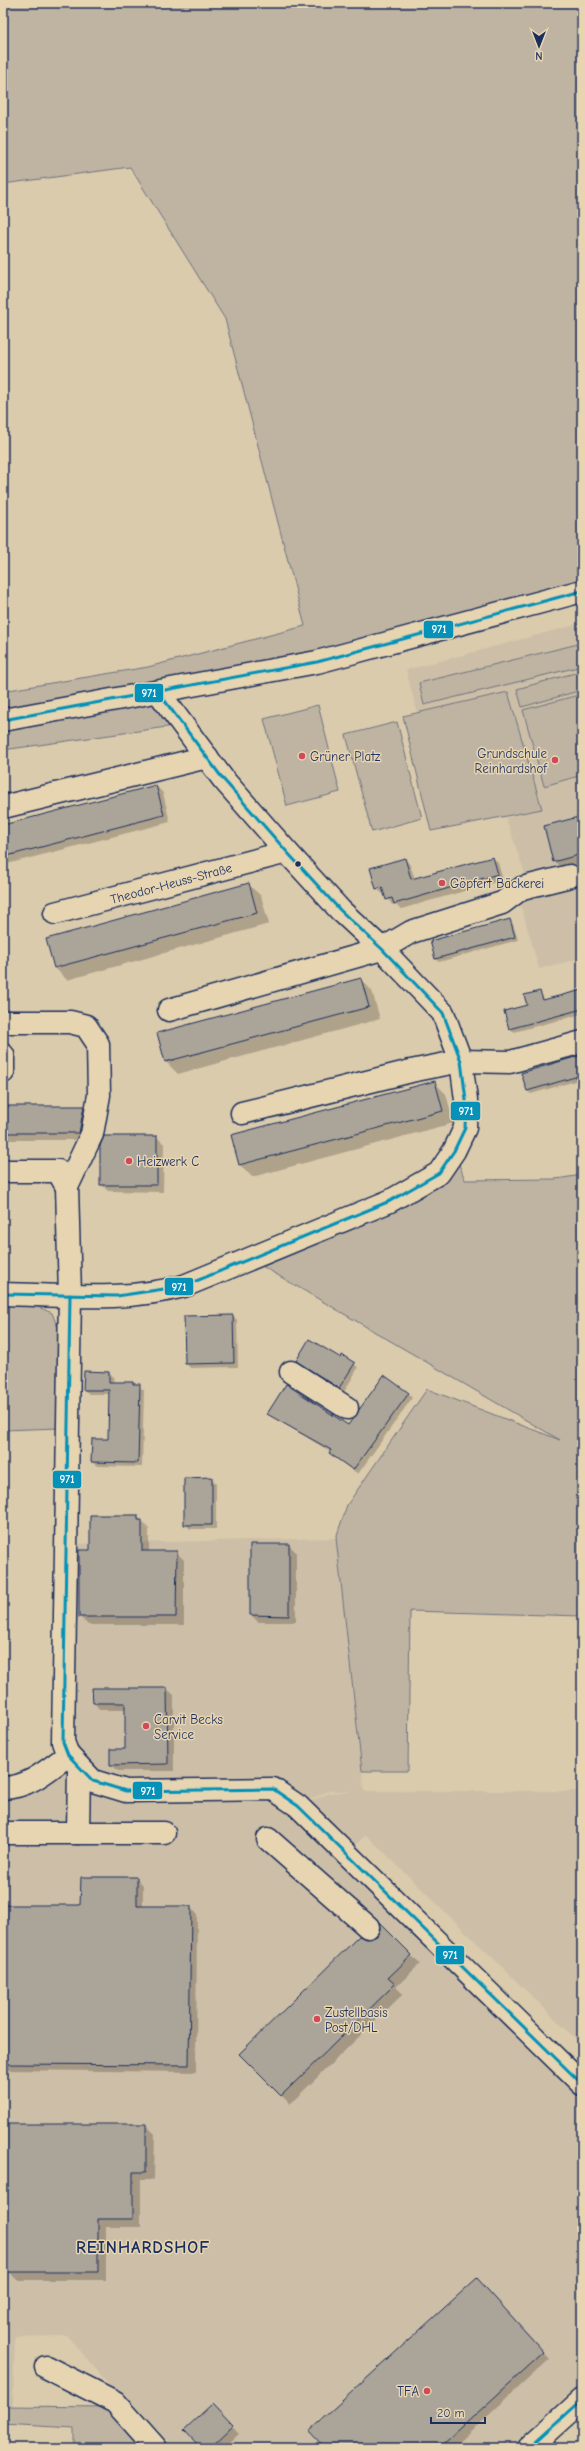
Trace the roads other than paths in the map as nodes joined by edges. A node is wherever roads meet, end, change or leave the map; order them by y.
1 (582, 591) edge
2 (158, 693) junction
3 (3, 720) edge
4 (207, 757) junction
5 (3, 807) edge
6 (287, 852) junction
7 (570, 876) dead end
8 (55, 914) dead end
9 (382, 949) junction
10 (169, 1010) dead end
11 (3, 1022) edge
12 (582, 1042) edge
13 (3, 1055) edge
14 (461, 1061) junction
15 (3, 1072) edge
16 (242, 1113) dead end
17 (3, 1171) edge
18 (67, 1187) junction
19 (3, 1294) edge
20 (70, 1295) junction
21 (291, 1372) dead end
22 (347, 1408) dead end
23 (74, 1762) junction
24 (3, 1788) edge
25 (78, 1833) junction
26 (3, 1834) edge
27 (164, 1834) dead end
28 (268, 1839) dead end
29 (368, 1927) dead end
30 (582, 2084) edge
31 (46, 2367) dead end
32 (582, 2400) edge
33 (156, 2448) edge
34 (529, 2448) edge

1 - 2 street
2 - 3 street
2 - 4 street
4 - 5 street
4 - 6 street
6 - 8 street, Theodor-Heuss-Straße
6 - 9 street
7 - 9 street
9 - 10 street
9 - 14 street
11 - 18 street
12 - 14 street
13 - 15 street
14 - 16 street
14 - 20 street
17 - 18 street
18 - 20 street
19 - 20 street
20 - 23 street
21 - 22 street
23 - 24 street
23 - 25 street
23 - 30 street
25 - 26 street
25 - 27 street
28 - 29 street
31 - 33 street
32 - 34 street

